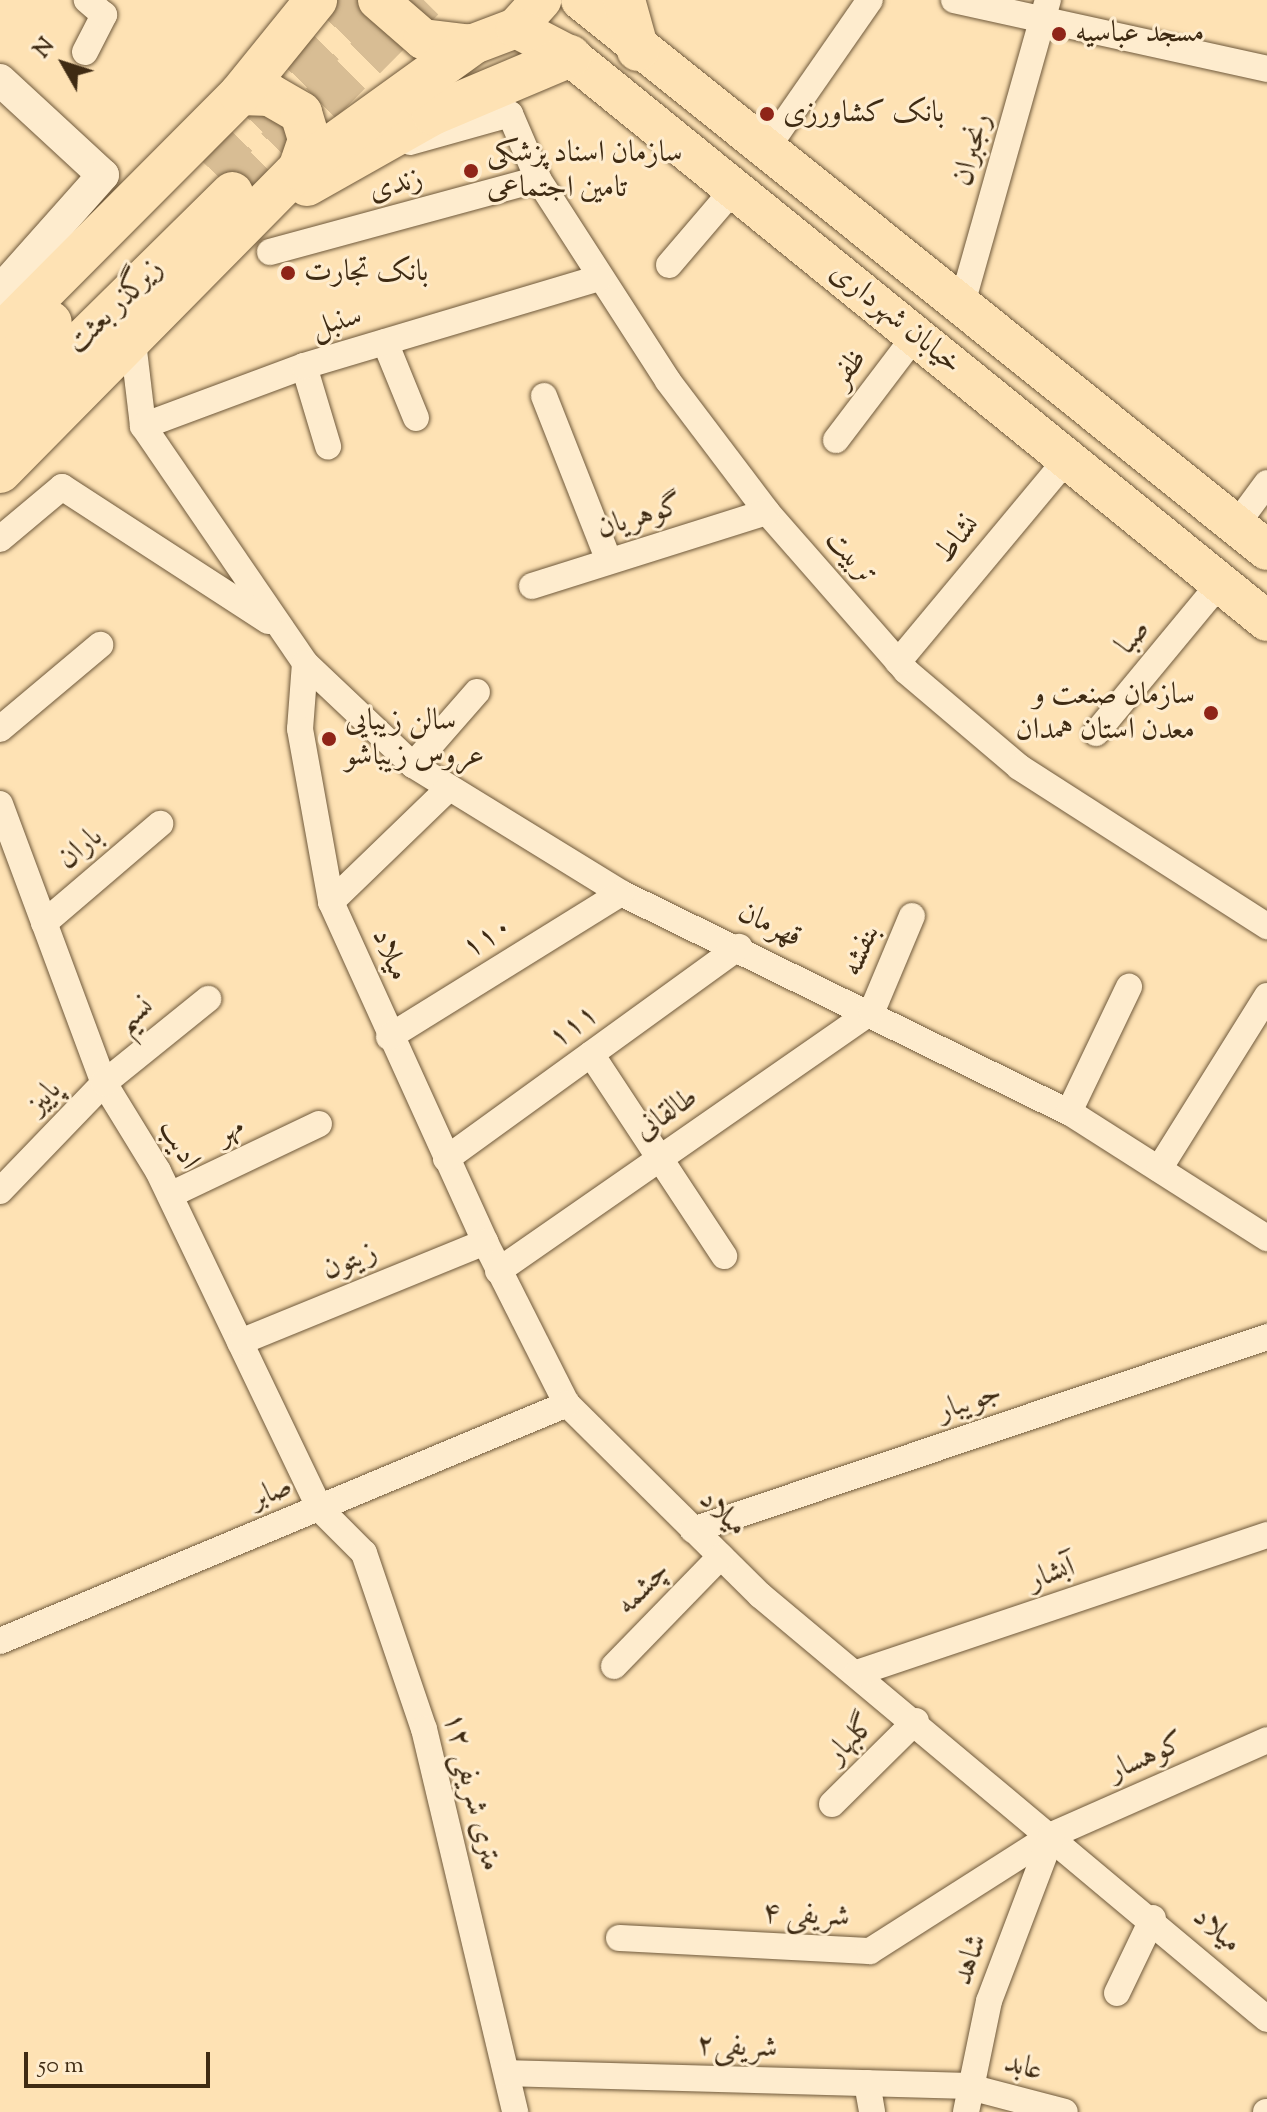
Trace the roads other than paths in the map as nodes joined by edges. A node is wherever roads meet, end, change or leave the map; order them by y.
1 (87, 0) edge
2 (316, 0) edge
3 (378, 0) edge
4 (581, 0) edge
5 (870, 0) edge
6 (954, 0) edge
7 (1046, 9) edge
8 (528, 14) edge
9 (633, 17) edge
10 (471, 45) junction
11 (85, 52) dead end
12 (570, 56) junction
13 (1267, 69) edge
14 (0, 80) edge
15 (240, 94) junction
16 (767, 148) junction
17 (378, 151) junction
18 (299, 169) junction
19 (538, 179) junction
20 (237, 188) junction
21 (734, 189) junction
22 (270, 252) dead end
23 (669, 265) dead end
24 (599, 278) junction
25 (963, 300) junction
26 (2, 318) edge
27 (915, 336) junction
28 (133, 342) junction
29 (385, 342) junction
30 (304, 366) junction
31 (0, 372) edge
32 (544, 396) dead end
33 (416, 418) dead end
34 (0, 422) edge
35 (143, 426) junction
36 (836, 440) dead end
37 (328, 446) dead end
38 (1067, 459) junction
39 (0, 472) edge
40 (1267, 483) edge
41 (767, 512) junction
42 (1236, 525) junction
43 (0, 539) edge
44 (1267, 550) edge
45 (609, 561) junction
46 (1220, 583) junction
47 (532, 586) dead end
48 (1267, 621) edge
49 (278, 627) junction
50 (100, 645) dead end
51 (898, 662) junction
52 (305, 663) junction
53 (477, 692) dead end
54 (0, 729) edge
55 (1096, 733) dead end
56 (413, 765) junction
57 (448, 789) junction
58 (0, 804) edge
59 (160, 824) dead end
60 (621, 893) junction
61 (331, 902) junction
62 (912, 916) dead end
63 (44, 923) junction
64 (1267, 926) edge
65 (739, 947) junction
66 (1129, 987) dead end
67 (1267, 996) edge
68 (208, 999) dead end
69 (872, 1011) junction
70 (389, 1037) junction
71 (591, 1054) junction
72 (104, 1083) junction
73 (1069, 1112) junction
74 (319, 1124) dead end
75 (446, 1159) junction
76 (656, 1161) junction
77 (1159, 1169) junction
78 (0, 1191) edge
79 (170, 1195) junction
80 (1267, 1238) edge
81 (485, 1242) junction
82 (724, 1256) dead end
83 (498, 1271) junction
84 (1267, 1337) edge
85 (240, 1342) junction
86 (567, 1404) junction
87 (320, 1509) junction
88 (693, 1530) junction
89 (1267, 1535) edge
90 (721, 1556) junction
91 (0, 1641) edge
92 (614, 1666) dead end
93 (857, 1673) junction
94 (916, 1721) junction
95 (1267, 1740) edge
96 (832, 1804) dead end
97 (1052, 1835) junction
98 (1153, 1918) junction
99 (619, 1938) dead end
100 (1117, 1993) dead end
101 (1267, 2019) edge
102 (507, 2073) junction
103 (867, 2083) junction
104 (966, 2099) edge
105 (515, 2112) edge
106 (872, 2112) edge
107 (1065, 2112) edge

1 - 11 street
2 - 15 highway
3 - 10 main road
4 - 9 main road, خیابان شهرداری
5 - 16 street
6 - 7 street
7 - 13 street
7 - 25 street, رنجبران
8 - 10 main road
8 - 12 main road, خیابان شهرداری
9 - 16 main road, خیابان شهرداری
10 - 18 highway
12 - 17 highway
12 - 21 main road, خیابان شهرداری
14 - 26 street
15 - 18 highway
15 - 26 highway
16 - 25 main road, خیابان شهرداری
17 - 19 street, تربیت
17 - 20 highway
18 - 20 highway
19 - 22 street, زندی
19 - 24 street, تربیت
20 - 28 highway
20 - 31 highway, زیرگذر بعثت
20 - 34 highway, زیرگذر بعثت
21 - 23 street
21 - 27 main road, خیابان شهرداری
24 - 29 street, سنبل
24 - 41 street, تربیت
25 - 42 main road, خیابان شهرداری
27 - 36 street, ظفر
27 - 38 main road, خیابان شهرداری
28 - 35 street
28 - 39 highway
29 - 30 street, سنبل
29 - 33 street
30 - 35 street, سنبل
30 - 37 street
32 - 45 street
35 - 49 street, قهرمان
38 - 46 main road, خیابان شهرداری
38 - 51 street, نشاط
40 - 42 street
41 - 45 street, گوهریان
41 - 51 street, تربیت
42 - 44 main road, خیابان شهرداری
43 - 49 street
45 - 47 street, گوهریان
46 - 48 main road, خیابان شهرداری
46 - 55 street, صبا
49 - 52 street, قهرمان
50 - 54 street
51 - 64 street, تربیت
52 - 56 street, قهرمان
52 - 61 street, میلاد
53 - 56 street
56 - 57 street, قهرمان
57 - 60 street, قهرمان
57 - 61 street
58 - 63 street, ادیب
59 - 63 street, باران
60 - 65 street, قهرمان
60 - 70 street, ۱۱۰
61 - 70 street, میلاد
62 - 69 street, بنفشه
63 - 72 street, ادیب
65 - 69 street, قهرمان
65 - 71 street, ۱۱۱
66 - 73 street
67 - 77 street
68 - 72 street, نسیم
69 - 73 street, قهرمان
69 - 76 street, طالقانی
70 - 75 street, میلاد
71 - 75 street, ۱۱۱
71 - 76 street
72 - 78 street, پاییز
72 - 79 street, ادیب
73 - 77 street, قهرمان
74 - 79 street, مهر
75 - 81 street, میلاد
76 - 82 street
76 - 83 street, طالقانی
77 - 80 street, قهرمان
79 - 85 street, ادیب
81 - 83 street, میلاد
81 - 85 street, زیتون
83 - 86 street, میلاد
84 - 88 street, جویبار
85 - 87 street, ادیب
86 - 87 street, صابر
86 - 88 street, میلاد
87 - 91 street, صابر
87 - 102 street, ۱۲ متری شریفی
88 - 90 street, میلاد
89 - 93 street, آبشار
90 - 92 street, چشمه
90 - 93 street, میلاد
93 - 94 street, میلاد
94 - 96 street, گلبهار
94 - 97 street, میلاد
95 - 97 street, کوهسار
97 - 98 street, میلاد
97 - 99 street, شریفی ۴
97 - 104 street, شاهد
98 - 100 street
98 - 101 street, میلاد
102 - 103 street, شریفی۲
102 - 105 street, ۱۲ متری شریفی
103 - 104 street, شریفی۲
103 - 106 street
104 - 107 street, عابد

